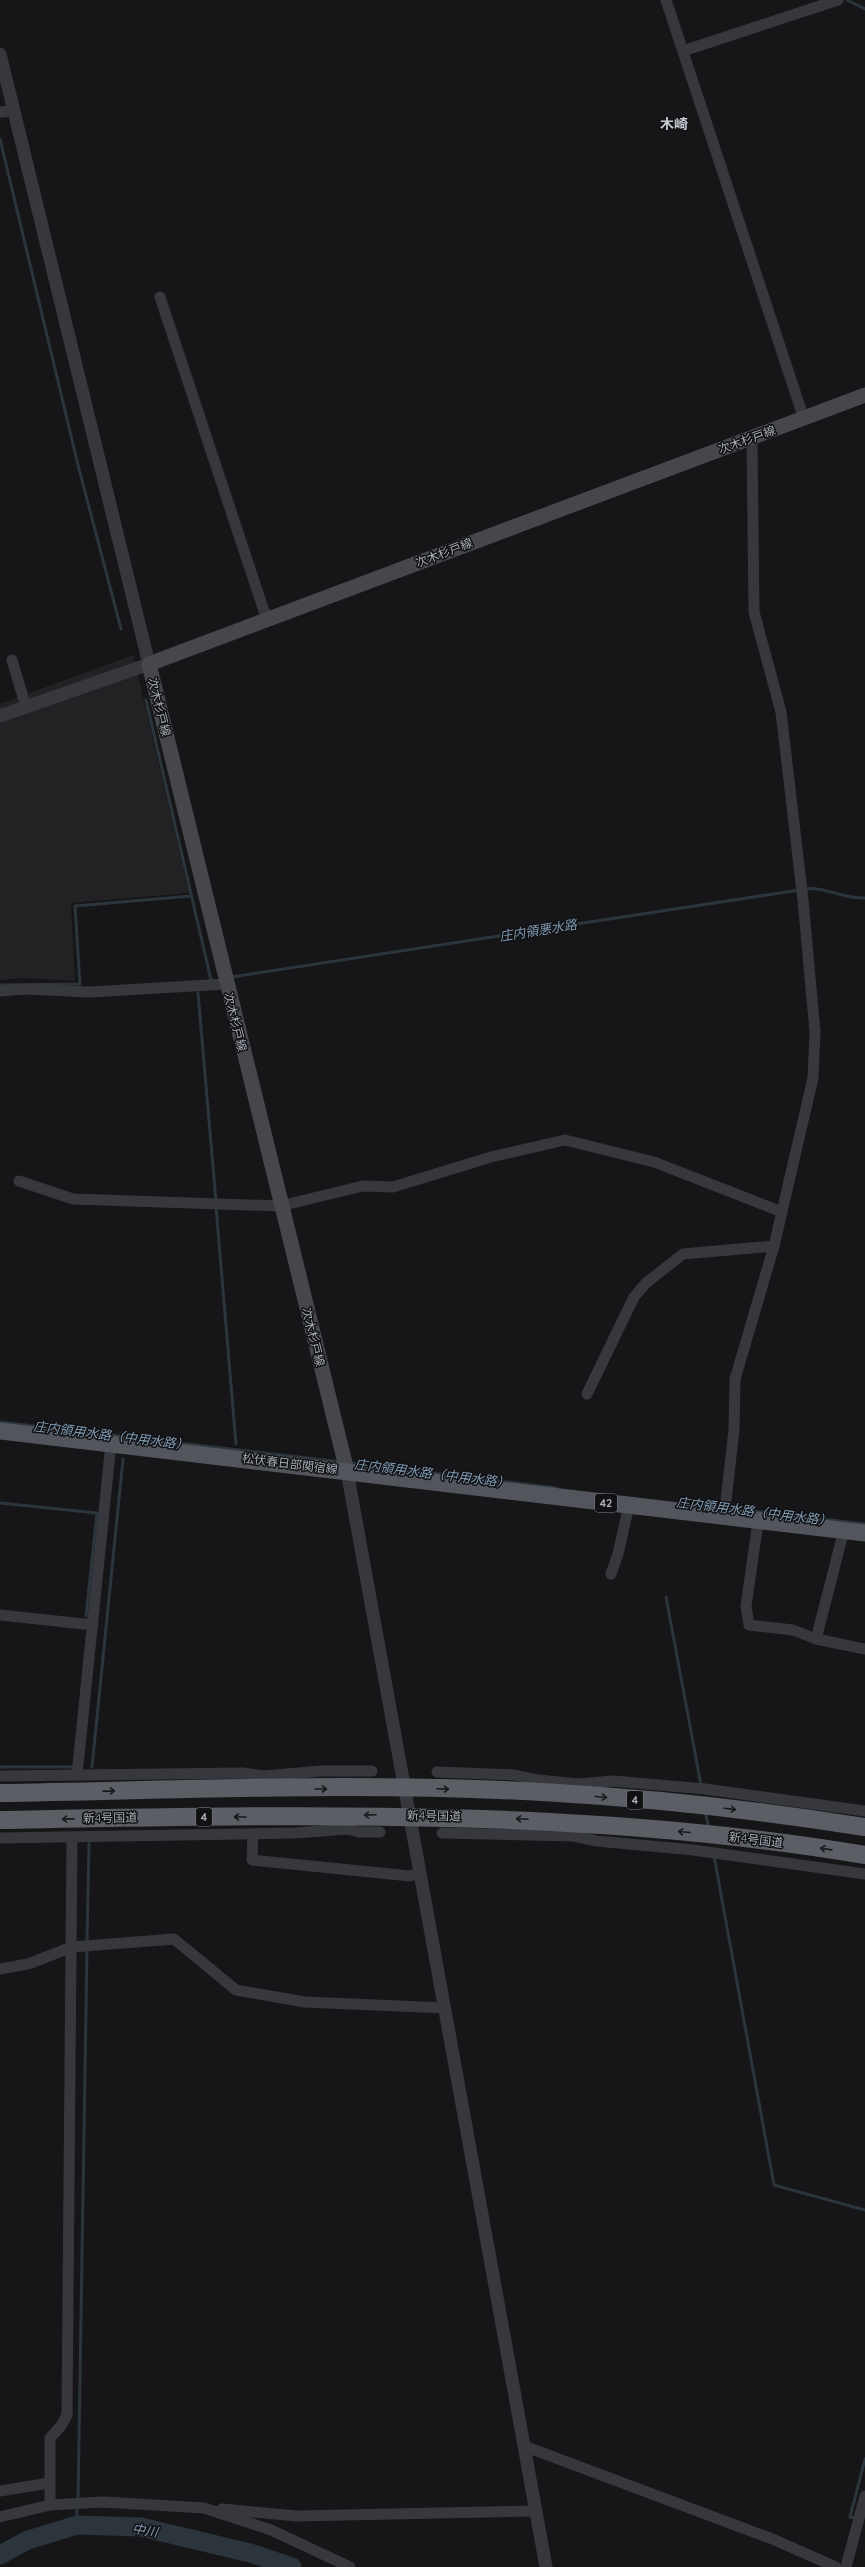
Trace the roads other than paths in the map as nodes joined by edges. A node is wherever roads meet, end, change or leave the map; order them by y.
1 (666, 0) edge
2 (838, 0) edge
3 (683, 52) junction
4 (0, 54) edge
5 (14, 111) junction
6 (0, 112) edge
7 (160, 297) dead end
8 (865, 395) edge
9 (804, 419) junction
10 (752, 439) junction
11 (267, 620) junction
12 (12, 660) dead end
13 (149, 664) junction
14 (26, 707) junction
15 (0, 716) edge
16 (226, 984) junction
17 (0, 991) edge
18 (19, 1181) dead end
19 (280, 1206) junction
20 (782, 1212) junction
21 (774, 1246) junction
22 (588, 1394) dead end
23 (0, 1431) edge
24 (111, 1443) junction
25 (347, 1471) junction
26 (629, 1506) junction
27 (724, 1518) junction
28 (758, 1522) junction
29 (844, 1530) junction
30 (865, 1533) edge
31 (611, 1574) dead end
32 (0, 1615) edge
33 (93, 1625) junction
34 (816, 1639) junction
35 (865, 1649) edge
36 (372, 1771) dead end
37 (436, 1772) dead end
38 (76, 1775) junction
39 (0, 1776) edge
40 (282, 1782) junction
41 (558, 1787) junction
42 (404, 1788) junction
43 (0, 1793) edge
44 (865, 1811) edge
45 (409, 1816) junction
46 (0, 1820) edge
47 (330, 1823) junction
48 (865, 1827) edge
49 (560, 1828) junction
50 (380, 1832) dead end
51 (442, 1833) dead end
52 (254, 1834) junction
53 (72, 1837) junction
54 (0, 1838) edge
55 (865, 1855) edge
56 (420, 1874) junction
57 (865, 1874) edge
58 (72, 1947) junction
59 (0, 1969) edge
60 (445, 2008) junction
61 (524, 2446) junction
62 (49, 2483) junction
63 (0, 2491) edge
64 (865, 2496) edge
65 (50, 2505) junction
66 (204, 2508) junction
67 (536, 2511) junction
68 (0, 2517) edge
69 (350, 2567) edge
70 (546, 2567) edge
71 (836, 2567) edge
72 (846, 2567) edge

1 - 3 street
2 - 3 street
3 - 9 street
4 - 5 street
5 - 6 street
5 - 13 street
7 - 11 street
8 - 9 main road, 次木杉戸線
9 - 10 main road, 次木杉戸線
10 - 11 main road, 次木杉戸線
10 - 20 street
11 - 13 main road, 次木杉戸線
12 - 14 street
13 - 14 street
13 - 16 main road, 次木杉戸線
14 - 15 street
16 - 17 street
16 - 19 main road, 次木杉戸線
18 - 19 street
19 - 20 street
19 - 25 main road, 次木杉戸線
20 - 21 street
21 - 22 street
21 - 27 street
23 - 24 main road, 松伏春日部関宿線 / 42
24 - 25 main road, 松伏春日部関宿線 / 42
24 - 33 street
25 - 26 main road, 松伏春日部関宿線 / 42
25 - 42 street
26 - 27 main road, 松伏春日部関宿線 / 42
26 - 31 street
27 - 28 main road, 松伏春日部関宿線 / 42
28 - 29 main road, 松伏春日部関宿線 / 42
28 - 34 street
29 - 30 main road, 松伏春日部関宿線 / 42
29 - 34 street
32 - 33 street
33 - 38 street
34 - 35 street
36 - 40 street
37 - 41 street
38 - 39 street
38 - 40 street
40 -> 42 highway, 4
43 -> 40 highway, 4
42 -> 41 highway, 4
41 - 44 street
41 -> 48 highway, 4
42 - 45 street
45 -> 47 highway, 新4号国道 / 4
49 -> 45 highway, 新4号国道 / 4
45 - 56 street
47 -> 46 highway, 新4号国道 / 4
47 - 50 street
47 - 52 street
49 - 51 street
55 -> 49 highway, 新4号国道 / 4
49 - 57 street
52 - 53 street
52 - 56 street
53 - 54 street
53 - 58 street
56 - 60 street
58 - 59 street
58 - 60 street
58 - 62 street
60 - 61 street
61 - 67 street
61 - 71 street
62 - 63 street
62 - 65 street
64 - 72 street
65 - 66 street
65 - 68 street
66 - 67 street
66 - 69 street
67 - 70 street

